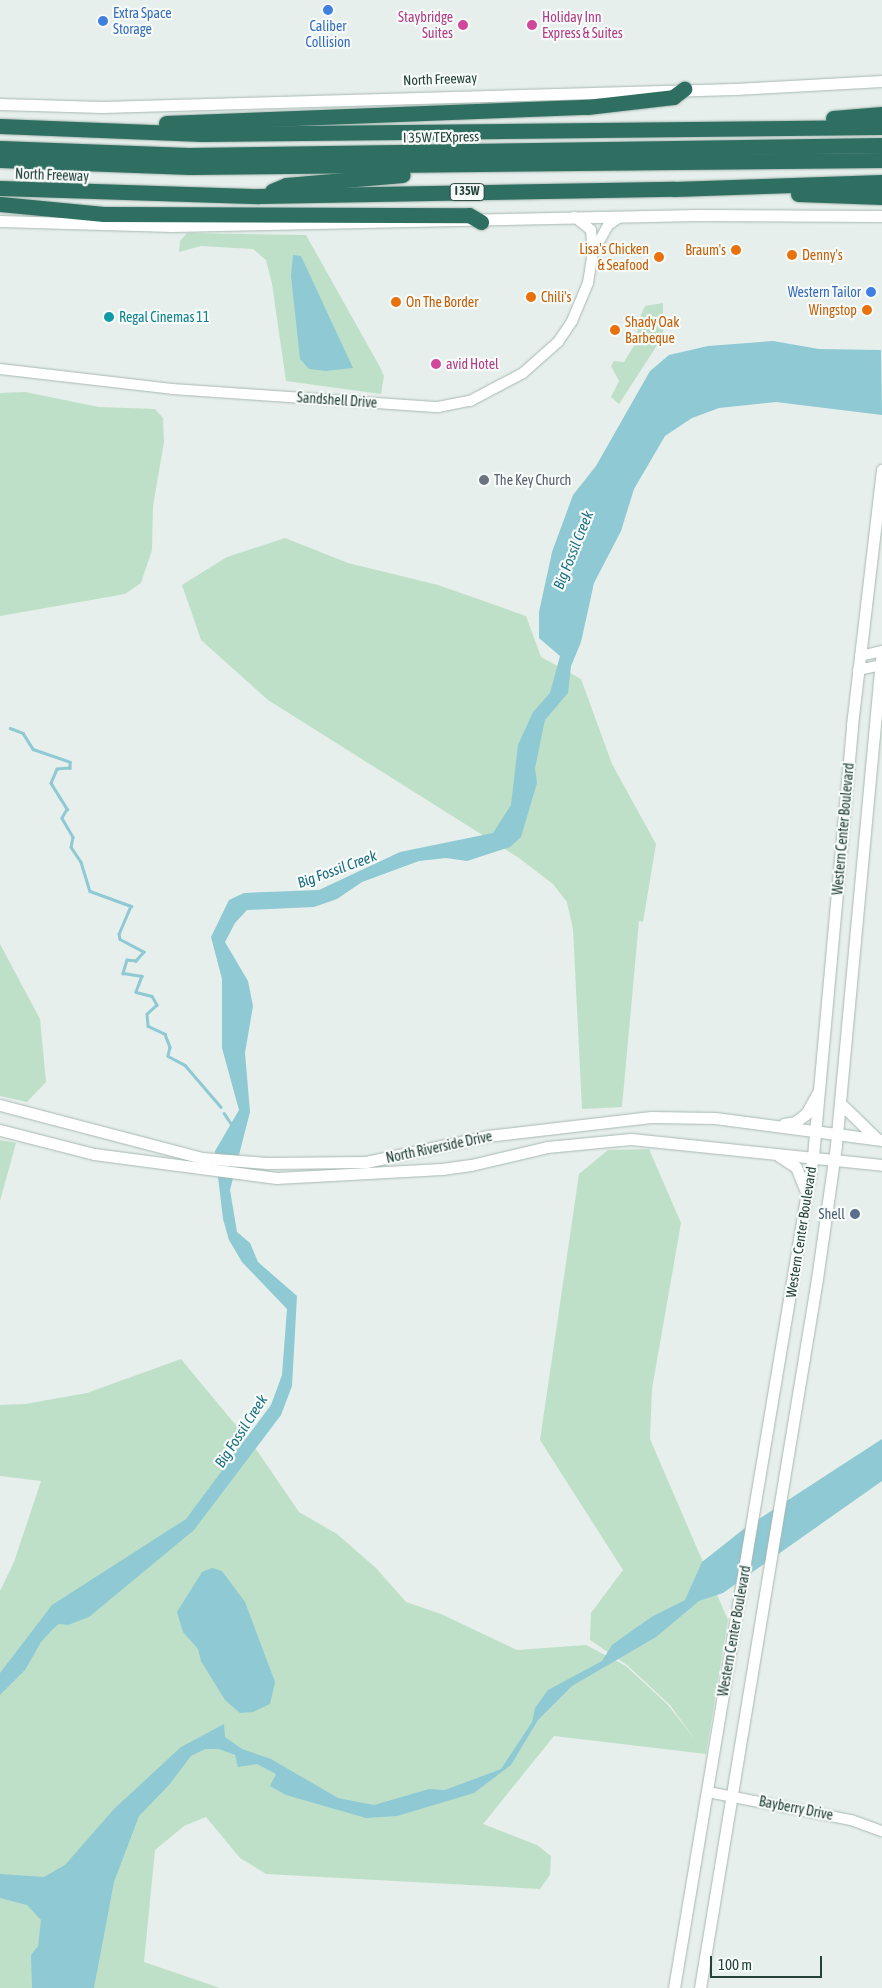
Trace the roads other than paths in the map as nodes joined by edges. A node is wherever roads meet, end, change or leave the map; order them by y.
1 (882, 81) edge
2 (684, 89) junction
3 (0, 104) edge
4 (882, 114) edge
5 (0, 126) edge
6 (18, 127) junction
7 (776, 127) junction
8 (882, 127) edge
9 (882, 145) edge
10 (0, 148) edge
11 (0, 160) edge
12 (882, 160) edge
13 (558, 165) junction
14 (882, 182) edge
15 (0, 188) edge
16 (674, 189) junction
17 (259, 196) junction
18 (882, 197) edge
19 (0, 204) edge
20 (882, 216) edge
21 (575, 217) junction
22 (620, 217) junction
23 (0, 221) edge
24 (481, 222) junction
25 (594, 253) junction
26 (0, 369) edge
27 (882, 470) edge
28 (860, 656) junction
29 (882, 658) edge
30 (858, 670) junction
31 (821, 1086) junction
32 (0, 1104) edge
33 (841, 1104) junction
34 (777, 1125) junction
35 (0, 1130) edge
36 (816, 1132) junction
37 (838, 1134) junction
38 (880, 1140) edge
39 (773, 1154) junction
40 (813, 1156) junction
41 (834, 1158) junction
42 (882, 1164) edge
43 (806, 1193) junction
44 (708, 1792) junction
45 (733, 1796) junction
46 (882, 1831) edge
47 (674, 1988) edge
48 (700, 1988) edge

1 - 2 main road, North Freeway
2 - 3 main road, North Freeway
2 - 6 highway
4 - 7 highway
5 - 6 highway
6 - 7 highway
7 - 8 highway
9 - 10 highway, I 35W TEXpress
11 - 13 highway, I 35W TEXpress
12 - 13 highway, I 35W TEXpress
13 - 17 highway
14 - 16 highway, North Freeway / I 35W
15 - 17 highway, North Freeway / I 35W
16 - 17 highway, North Freeway / I 35W
16 - 18 highway
19 - 24 highway
20 - 22 main road
21 - 22 main road
21 - 24 main road
21 - 25 street, Sandshell Drive
22 - 25 street, Sandshell Drive
23 - 24 main road
25 - 26 street, Sandshell Drive
27 - 28 main road, Western Center Boulevard
28 - 29 street
28 - 30 main road, Western Center Boulevard
29 - 30 street
29 - 33 main road, Western Center Boulevard
30 - 31 main road, Western Center Boulevard
31 - 34 main road
31 - 36 main road, Western Center Boulevard
32 - 34 main road, North Riverside Drive
33 - 37 main road, Western Center Boulevard
33 - 38 main road
34 - 36 main road, North Riverside Drive
35 - 39 main road, North Riverside Drive
36 - 37 main road, North Riverside Drive
36 - 40 main road, Western Center Boulevard
37 - 38 main road, North Riverside Drive
37 - 41 main road, Western Center Boulevard
39 - 40 main road, North Riverside Drive
39 - 43 main road
40 - 41 main road, North Riverside Drive
40 - 43 main road, Western Center Boulevard
41 - 42 main road, North Riverside Drive
41 - 45 main road, Western Center Boulevard
43 - 44 main road, Western Center Boulevard
44 - 45 street, Bayberry Drive
44 - 47 main road, Western Center Boulevard
45 - 46 street, Bayberry Drive
45 - 48 main road, Western Center Boulevard

